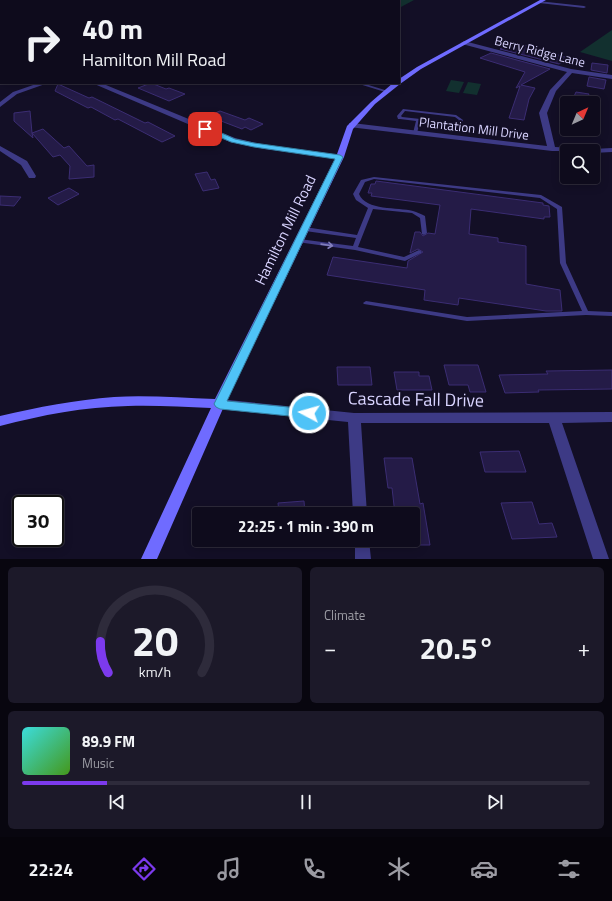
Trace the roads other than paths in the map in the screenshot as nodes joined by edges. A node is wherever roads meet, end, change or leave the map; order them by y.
1 (542, 1) edge
2 (584, 7) dead end
3 (464, 43) junction
4 (571, 71) junction
5 (612, 77) edge
6 (400, 81) edge
7 (42, 84) edge
8 (97, 84) edge
9 (362, 84) edge
10 (396, 84) edge
11 (386, 91) junction
12 (0, 105) edge
13 (418, 120) junction
14 (352, 125) junction
15 (415, 133) junction
16 (0, 148) edge
17 (552, 149) junction
18 (560, 149) edge
19 (612, 150) edge
20 (600, 151) edge
21 (340, 157) junction
22 (32, 176) dead end
23 (371, 207) junction
24 (305, 229) junction
25 (424, 233) dead end
26 (359, 237) junction
27 (299, 241) junction
28 (355, 248) junction
29 (419, 252) dead end
30 (366, 303) dead end
31 (586, 313) junction
32 (611, 314) dead end
33 (220, 404) junction
34 (612, 417) edge
35 (354, 418) junction
36 (554, 418) junction
37 (0, 421) edge
38 (360, 507) edge
39 (362, 547) edge
40 (149, 559) edge
41 (363, 559) edge
42 (601, 559) edge

1 - 2 lane
1 - 3 main road, Hamilton Mill Road
3 - 4 street, Berry Ridge Lane
3 - 6 main road, Hamilton Mill Road
4 - 5 street, Berry Ridge Lane
4 - 17 street
7 - 12 street
8 - 21 street
9 - 11 lane
10 - 11 main road, Hamilton Mill Road
11 - 14 main road, Hamilton Mill Road
13 - 13 lane
13 - 15 lane
14 - 15 street, Plantation Mill Drive
14 - 21 main road, Hamilton Mill Road
15 - 17 street, Plantation Mill Drive
16 - 22 street
17 - 18 street, Plantation Mill Drive
19 - 20 street, Plantation Mill Drive
21 - 24 main road, Hamilton Mill Road
23 - 25 lane
23 - 26 lane
23 - 31 lane
24 - 26 lane
24 - 27 main road, Hamilton Mill Road
26 - 28 lane
27 -> 28 lane
27 - 33 main road, Hamilton Mill Road
28 - 29 lane
30 - 31 lane
31 - 32 lane
33 - 35 street, Cascade Fall Drive
33 - 37 main road
33 - 40 main road, Hamilton Mill Road
34 - 36 street, Cascade Fall Drive
35 - 36 street, Cascade Fall Drive
35 - 38 street
36 - 42 street
39 - 41 street

